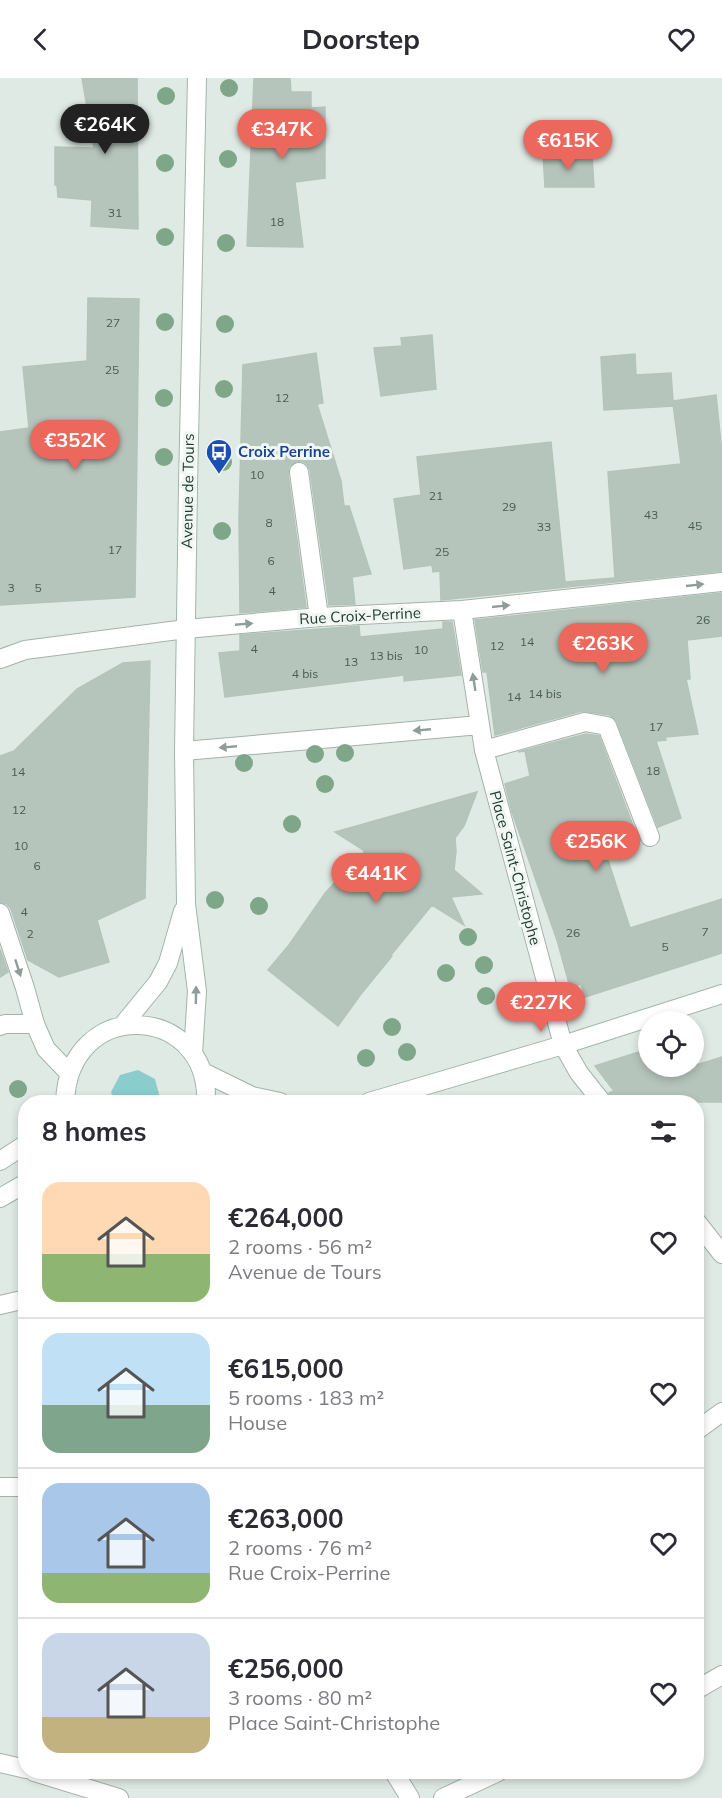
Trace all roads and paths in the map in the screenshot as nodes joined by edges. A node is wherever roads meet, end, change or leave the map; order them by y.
1 (196, 78) edge
2 (299, 472) dead end
3 (722, 582) edge
4 (462, 610) junction
5 (319, 617) junction
6 (186, 629) junction
7 (0, 659) edge
8 (480, 725) junction
9 (484, 750) junction
10 (184, 751) junction
11 (650, 837) dead end
12 (186, 904) junction
13 (0, 913) edge
14 (722, 994) edge
15 (35, 1024) junction
16 (0, 1026) edge
17 (122, 1026) junction
18 (562, 1045) junction
19 (193, 1054) junction
20 (203, 1072) junction
21 (69, 1073) junction
22 (66, 1095) edge
23 (206, 1095) edge
24 (250, 1095) edge
25 (393, 1095) edge
26 (596, 1095) edge
27 (18, 1149) edge
28 (0, 1161) edge
29 (18, 1188) edge
30 (0, 1198) edge
31 (704, 1231) edge
32 (722, 1254) edge
33 (18, 1301) edge
34 (0, 1305) edge
35 (722, 1412) edge
36 (704, 1425) edge
37 (18, 1486) edge
38 (0, 1487) edge
39 (722, 1675) edge
40 (704, 1682) edge
41 (0, 1762) edge
42 (18, 1767) edge
43 (57, 1779) edge
44 (398, 1779) edge
45 (483, 1779) edge
46 (119, 1798) edge
47 (410, 1798) edge
48 (444, 1798) edge

1 - 6 street, Avenue de Tours
2 - 5 street
4 -> 3 street, Rue Croix-Perrine
4 - 5 street, Rue Croix-Perrine
8 -> 4 street, Place Saint-Christophe
6 -> 5 street, Rue Croix-Perrine
6 - 7 street, Rue Croix-Perrine
6 - 10 street, Avenue de Tours
8 - 9 street, Place Saint-Christophe
8 -> 10 street
9 - 11 street
9 - 18 street, Place Saint-Christophe
10 - 12 street, Avenue de Tours
12 - 17 street, Avenue de Tours
19 -> 12 street, Avenue de Tours
13 -> 15 street
14 - 18 street
15 - 16 street
15 - 21 street
17 - 19 street
17 - 21 street
18 - 25 street
18 - 26 street, Place Saint-Christophe
19 - 20 street
20 - 23 street
20 - 24 street
21 - 22 street
27 - 28 street
29 - 30 street
31 - 32 street
33 - 34 street
35 - 36 street
37 - 38 street
39 - 40 street
41 - 42 street
43 - 46 street
44 - 47 street
45 - 48 street

